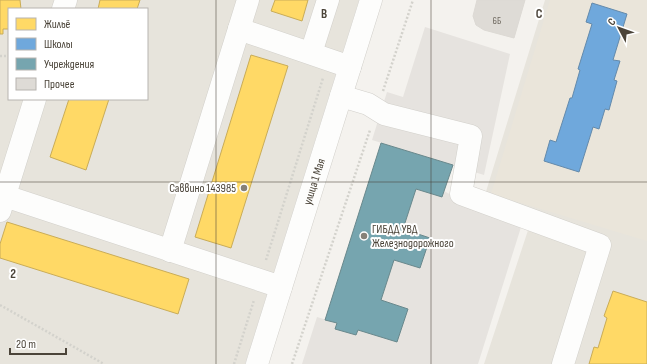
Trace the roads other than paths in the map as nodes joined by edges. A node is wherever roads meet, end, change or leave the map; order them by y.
1 (248, 0) edge
2 (328, 0) edge
3 (371, 0) edge
4 (239, 29) junction
5 (320, 56) junction
6 (350, 67) junction
7 (341, 96) junction
8 (35, 100) edge
9 (2, 204) edge
10 (170, 250) junction
11 (282, 287) junction
12 (257, 364) edge
13 (563, 364) edge

1 - 4 street
2 - 5 street
3 - 6 street, улица 1 Мая
4 - 5 street
4 - 10 street
5 - 6 street
6 - 7 street, улица 1 Мая
7 - 11 street, улица 1 Мая
7 - 13 street
8 - 9 street
9 - 10 street
10 - 11 street
11 - 12 street, улица 1 Мая

